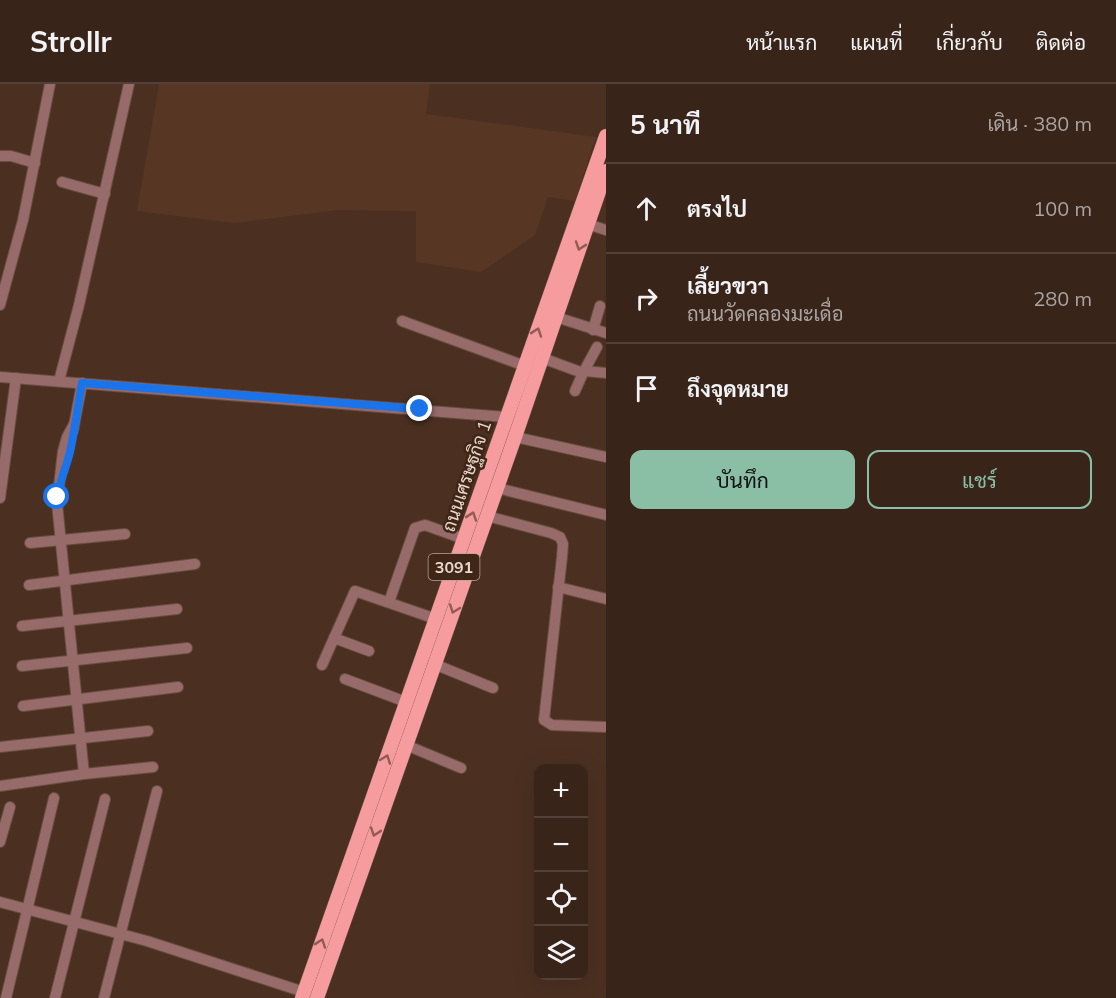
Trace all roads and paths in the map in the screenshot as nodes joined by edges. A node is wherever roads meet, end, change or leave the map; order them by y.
1 (50, 84) edge
2 (129, 84) edge
3 (606, 136) edge
4 (0, 156) edge
5 (35, 163) junction
6 (606, 171) edge
7 (62, 182) dead end
8 (105, 194) junction
9 (587, 224) junction
10 (606, 230) edge
11 (4, 275) edge
12 (0, 304) edge
13 (600, 306) dead end
14 (556, 317) junction
15 (402, 321) dead end
16 (593, 330) junction
17 (606, 333) edge
18 (597, 347) dead end
19 (542, 358) junction
20 (525, 366) junction
21 (584, 372) junction
22 (606, 373) edge
23 (0, 377) edge
24 (16, 378) junction
25 (59, 381) junction
26 (82, 383) junction
27 (575, 391) dead end
28 (506, 417) junction
29 (515, 437) junction
30 (606, 457) edge
31 (497, 488) junction
32 (0, 498) edge
33 (606, 515) edge
34 (487, 516) junction
35 (125, 534) dead end
36 (464, 539) junction
37 (61, 540) junction
38 (30, 543) dead end
39 (195, 564) dead end
40 (64, 580) junction
41 (29, 585) dead end
42 (558, 587) junction
43 (606, 599) edge
44 (389, 602) junction
45 (177, 609) dead end
46 (435, 619) junction
47 (68, 621) junction
48 (22, 626) dead end
49 (334, 638) junction
50 (187, 648) dead end
51 (369, 651) dead end
52 (72, 660) junction
53 (434, 664) junction
54 (322, 665) dead end
55 (22, 666) dead end
56 (345, 680) dead end
57 (178, 687) dead end
58 (493, 688) dead end
59 (76, 700) junction
60 (406, 702) junction
61 (23, 706) dead end
62 (606, 727) edge
63 (148, 731) dead end
64 (80, 738) junction
65 (406, 745) junction
66 (0, 747) edge
67 (153, 767) dead end
68 (461, 768) dead end
69 (84, 774) junction
70 (0, 786) edge
71 (157, 791) dead end
72 (54, 798) dead end
73 (105, 800) dead end
74 (10, 807) dead end
75 (0, 842) edge
76 (0, 902) edge
77 (27, 909) junction
78 (74, 921) junction
79 (120, 934) junction
80 (308, 996) edge
81 (6, 998) edge
82 (55, 998) edge
83 (104, 998) edge

1 - 5 street
2 - 8 street
20 -> 3 main road, ถนนเศรษฐกิจ 1 / 3091
4 - 5 street
5 - 11 street
6 - 9 main road, ถนนเศรษฐกิจ 1 / 3091
7 - 8 street
8 - 25 street
9 - 10 street
9 -> 14 main road, ถนนเศรษฐกิจ 1 / 3091
11 - 12 street
13 - 16 street
14 - 16 street
14 - 19 main road, ถนนเศรษฐกิจ 1 / 3091
15 - 20 street
16 - 17 street
18 - 21 street
19 - 21 street
19 - 29 main road, ถนนเศรษฐกิจ 1 / 3091
20 - 28 main road, ถนนเศรษฐกิจ 1 / 3091
21 - 22 street
21 - 27 street
23 - 24 street
24 - 25 street
24 - 32 street
25 - 26 street
26 - 28 street
26 - 37 street
36 -> 28 main road, ถนนเศรษฐกิจ 1 / 3091
29 - 30 street
29 - 31 main road, ถนนเศรษฐกิจ 1 / 3091
31 - 33 street
31 - 34 main road, ถนนเศรษฐกิจ 1 / 3091
34 - 42 street
34 -> 53 main road, ถนนเศรษฐกิจ 1 / 3091
35 - 37 street
36 - 44 street
36 - 46 main road, ถนนเศรษฐกิจ 1 / 3091
37 - 38 street
37 - 40 street
39 - 40 street
40 - 41 street
40 - 47 street
42 - 43 street
42 - 62 street
44 - 46 street
44 - 49 street
45 - 47 street
46 - 60 main road, ถนนเศรษฐกิจ 1 / 3091
47 - 48 street
47 - 52 street
49 - 51 street
49 - 54 street
50 - 52 street
52 - 55 street
52 - 59 street
53 - 58 street
53 - 65 main road, ถนนเศรษฐกิจ 1 / 3091
56 - 60 street
57 - 59 street
59 - 61 street
59 - 64 street
80 -> 60 main road, ถนนเศรษฐกิจ 1 / 3091
63 - 64 street
64 - 66 street
64 - 69 street
65 - 68 street
65 -> 80 main road, ถนนเศรษฐกิจ 1 / 3091
67 - 69 street
69 - 70 street
71 - 79 street
72 - 77 street
73 - 78 street
74 - 75 street
76 - 77 street
77 - 78 street
77 - 81 street
78 - 79 street
78 - 82 street
79 - 80 street
79 - 83 street

